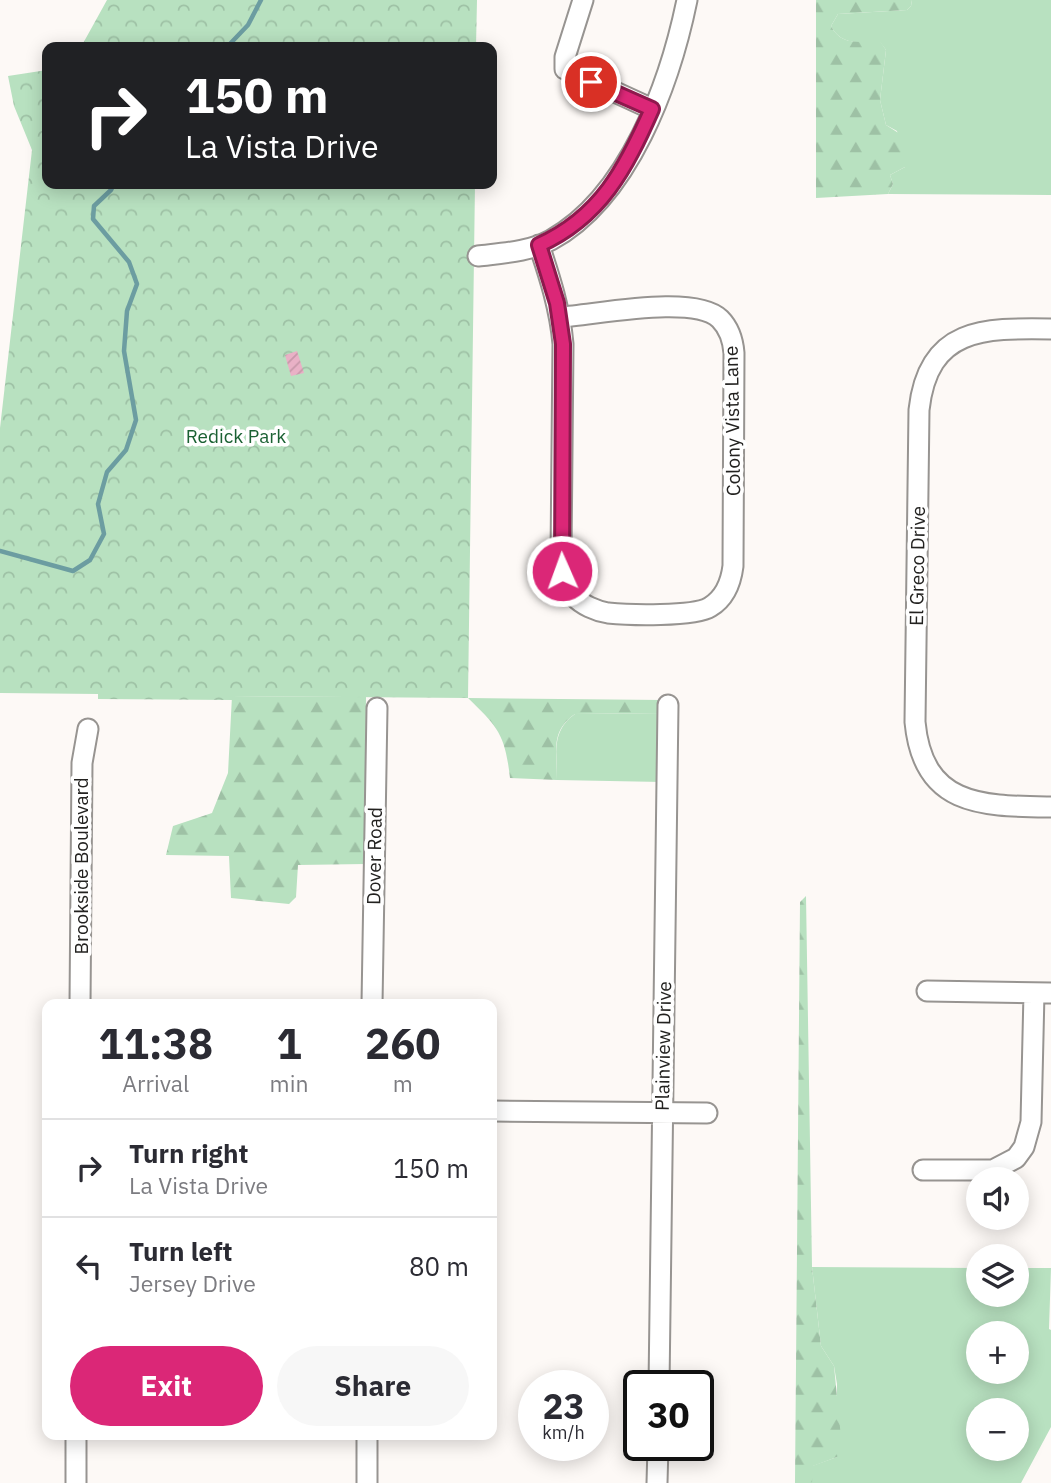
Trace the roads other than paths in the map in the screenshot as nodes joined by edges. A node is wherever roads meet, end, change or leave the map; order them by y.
1 (583, 0) edge
2 (687, 0) edge
3 (652, 109) junction
4 (539, 245) junction
5 (478, 256) dead end
6 (561, 317) junction
7 (1051, 329) edge
8 (668, 705) dead end
9 (377, 708) dead end
10 (88, 729) dead end
11 (1051, 807) edge
12 (927, 991) dead end
13 (1043, 993) edge
14 (80, 999) edge
15 (372, 999) edge
16 (497, 1111) edge
17 (661, 1112) junction
18 (707, 1113) dead end
19 (923, 1170) dead end
20 (659, 1370) edge
21 (76, 1440) edge
22 (367, 1440) edge
23 (658, 1461) edge
24 (76, 1483) edge
25 (367, 1483) edge
26 (657, 1483) edge

1 - 3 street
2 - 3 street
3 - 4 street
4 - 5 street
4 - 6 street
6 - 6 street, Colony Vista Lane
7 - 11 street, El Greco Drive
8 - 17 street, Plainview Drive
9 - 15 street, Dover Road
10 - 14 street, Brookside Boulevard
12 - 13 street
13 - 19 street
16 - 17 street
17 - 18 street
17 - 20 street, Plainview Drive
21 - 24 street
22 - 25 street
23 - 26 street

